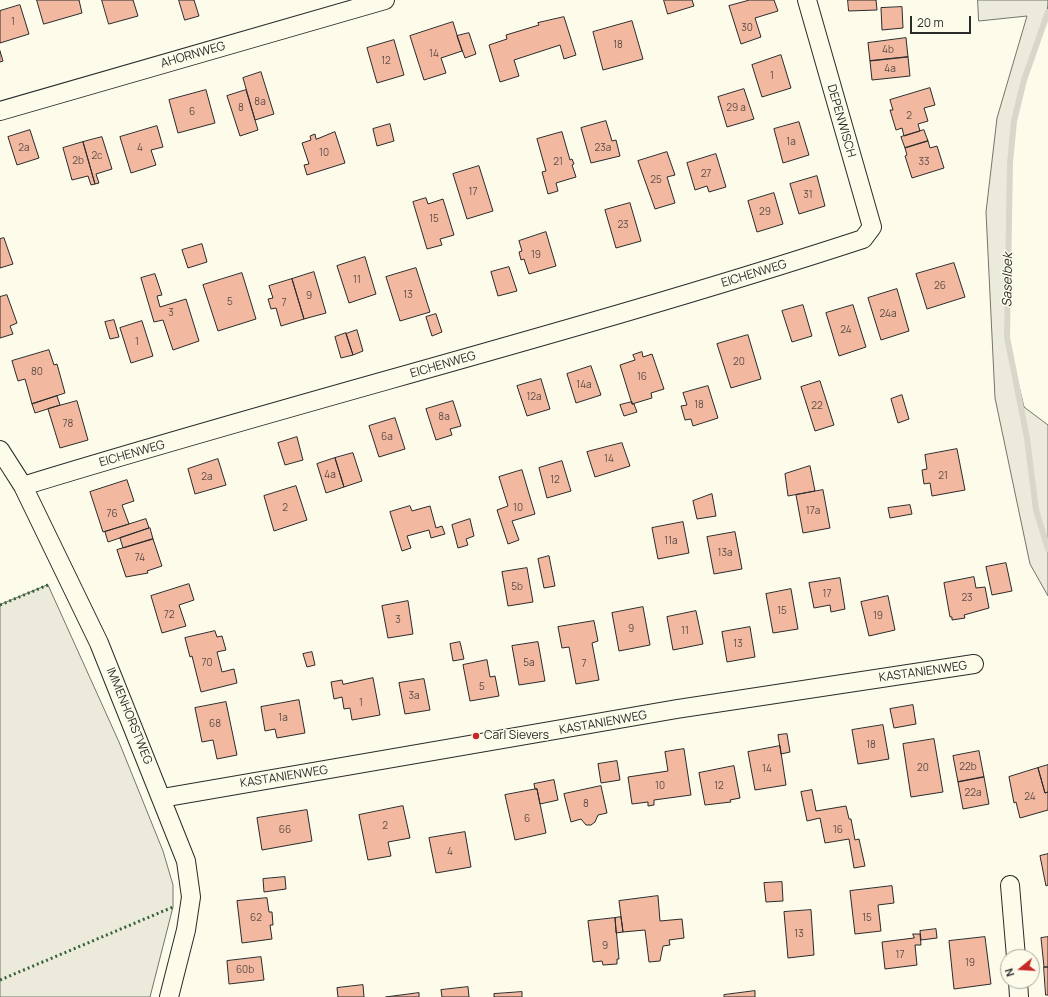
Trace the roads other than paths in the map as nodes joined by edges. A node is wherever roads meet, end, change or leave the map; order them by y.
1 (385, 0) edge
2 (807, 0) edge
3 (0, 111) edge
4 (863, 239) joint
5 (0, 450) edge
6 (22, 486) junction
7 (974, 664) dead end
8 (162, 798) junction
9 (1010, 885) dead end
10 (1015, 949) edge
11 (169, 997) edge

1 - 3 street, AHORNWEG
2 - 4 street, DEPENWISCH
4 - 6 street, EICHENWEG
5 - 6 street, IMMENHORSTWEG
6 - 8 street, IMMENHORSTWEG
7 - 8 street, KASTANIENWEG
8 - 11 street, IMMENHORSTWEG
9 - 10 street

